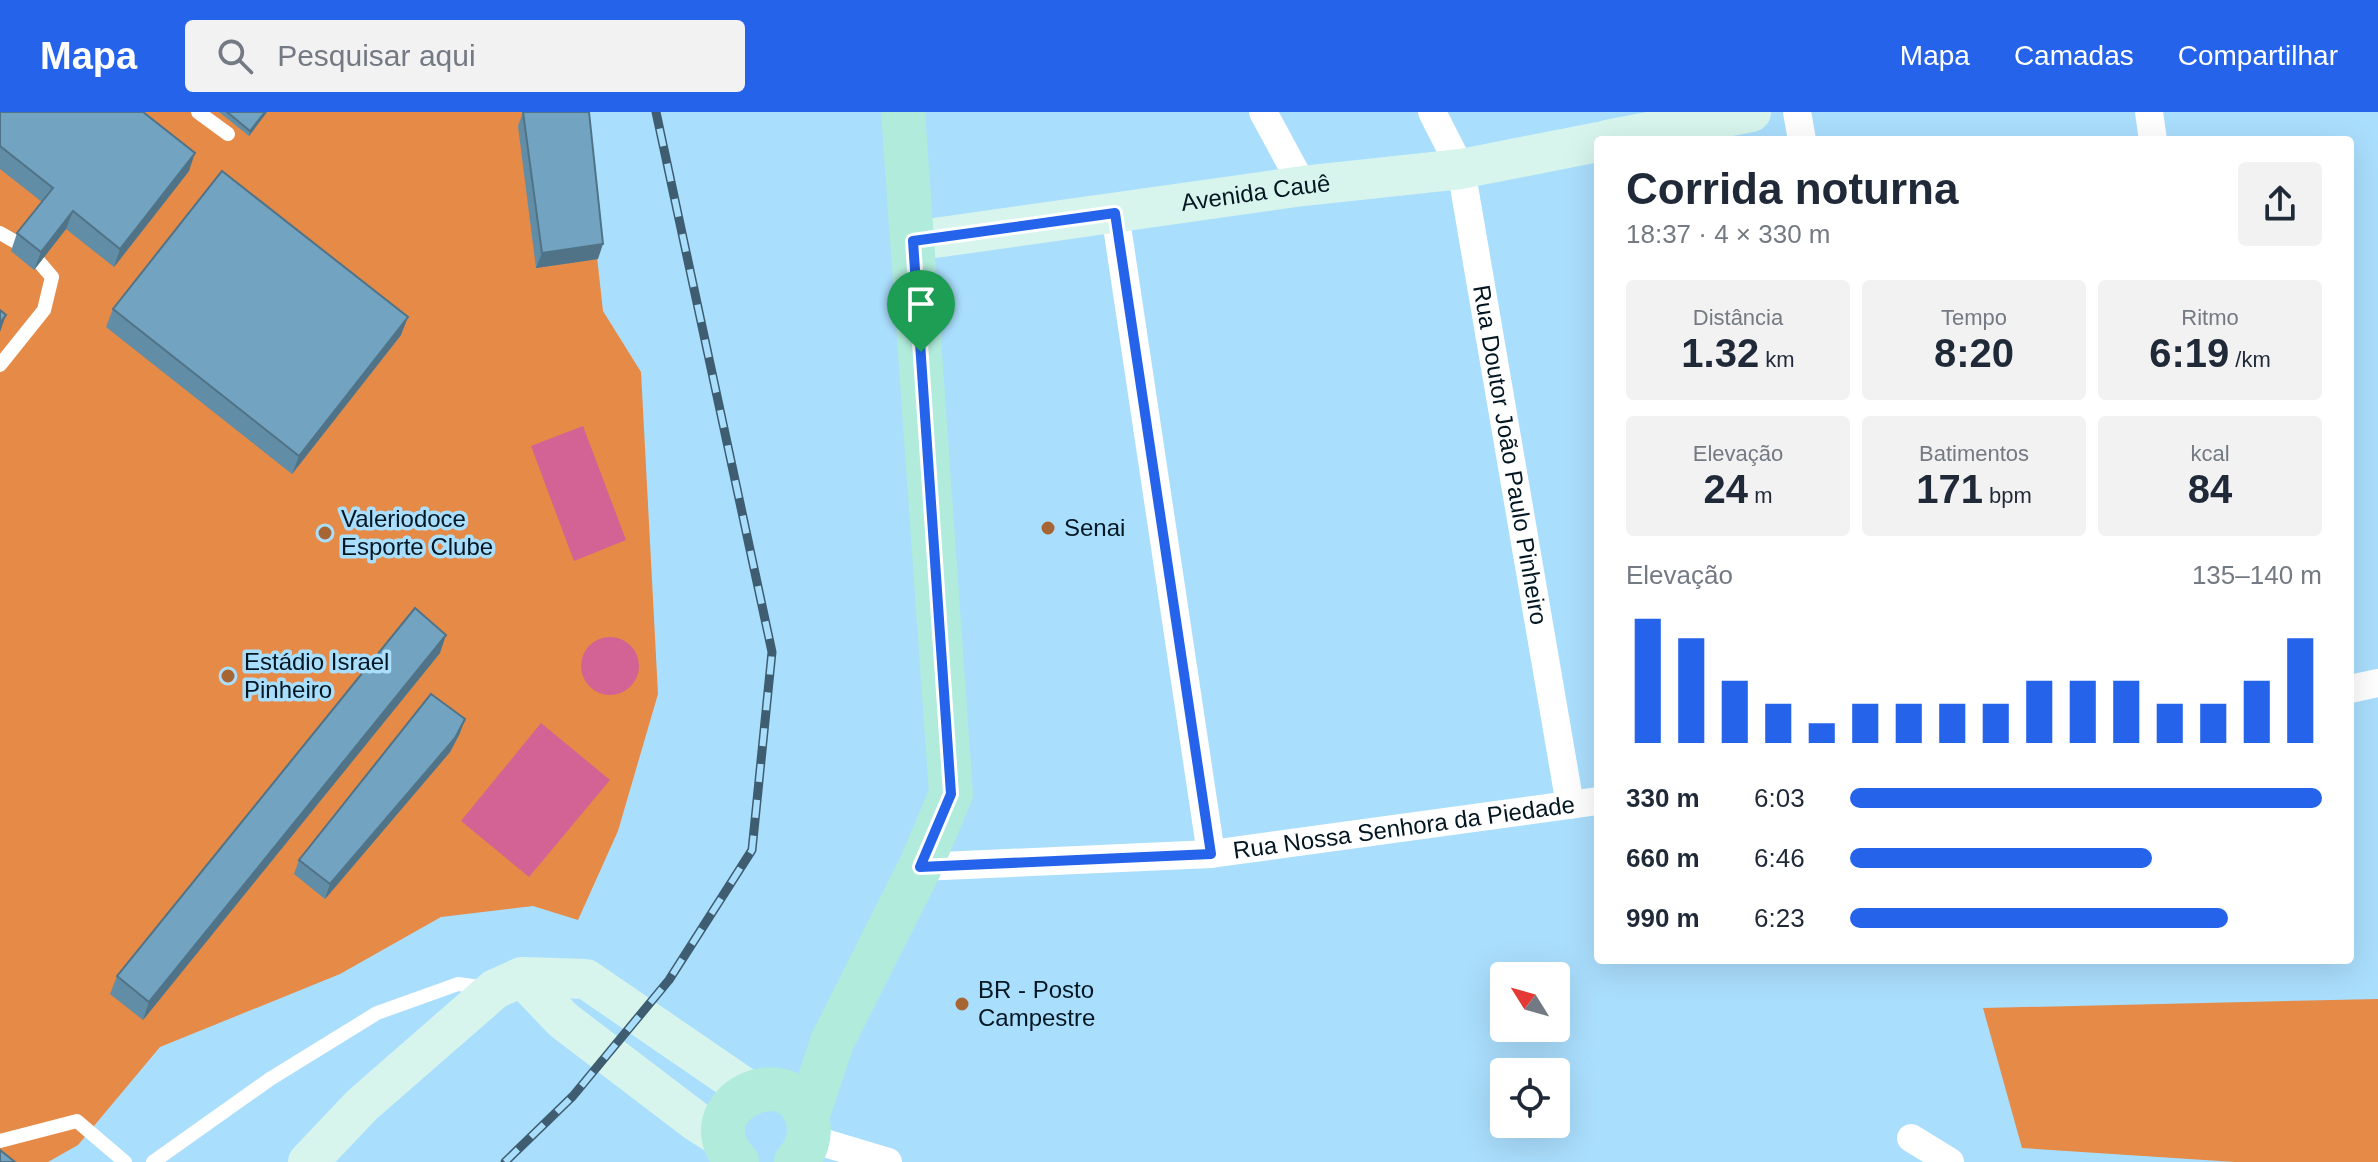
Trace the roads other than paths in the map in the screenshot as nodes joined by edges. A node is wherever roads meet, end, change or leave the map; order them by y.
1 (198, 112) edge
2 (903, 112) edge
3 (1263, 112) edge
4 (1432, 112) edge
5 (1751, 112) edge
6 (1797, 112) edge
7 (2149, 112) edge
8 (228, 134) dead end
9 (1628, 136) edge
10 (1801, 136) edge
11 (2152, 136) edge
12 (1594, 143) edge
13 (1461, 169) junction
14 (1303, 186) junction
15 (1115, 213) junction
16 (0, 233) edge
17 (913, 241) junction
18 (0, 365) edge
19 (2378, 683) edge
20 (2354, 688) edge
21 (1584, 803) edge
22 (1211, 854) junction
23 (920, 867) junction
24 (509, 983) junction
25 (788, 1120) edge
26 (1911, 1138) dead end
27 (0, 1141) edge
28 (731, 1155) edge
29 (125, 1162) edge
30 (153, 1162) edge
31 (308, 1162) edge
32 (888, 1162) edge
33 (1950, 1162) edge

1 - 8 lane
2 - 17 main road
3 - 14 street
4 - 13 street, Rua Doutor João Paulo Pinheiro
5 - 9 main road
6 - 10 street
7 - 11 street
12 - 13 main road, Avenida Cauê
13 - 14 main road, Avenida Cauê
13 - 21 street, Rua Doutor João Paulo Pinheiro
14 - 15 main road, Avenida Cauê
15 - 17 main road, Avenida Cauê
15 - 22 street
16 - 18 lane
17 - 23 main road
19 - 20 street
21 - 22 street, Rua Nossa Senhora da Piedade
22 - 23 street, Rua Nossa Senhora da Piedade
23 - 25 main road
24 - 25 main road
24 - 28 main road
24 - 30 lane
24 - 31 main road
25 - 28 main road
25 - 32 street
26 - 33 street
27 - 29 lane

